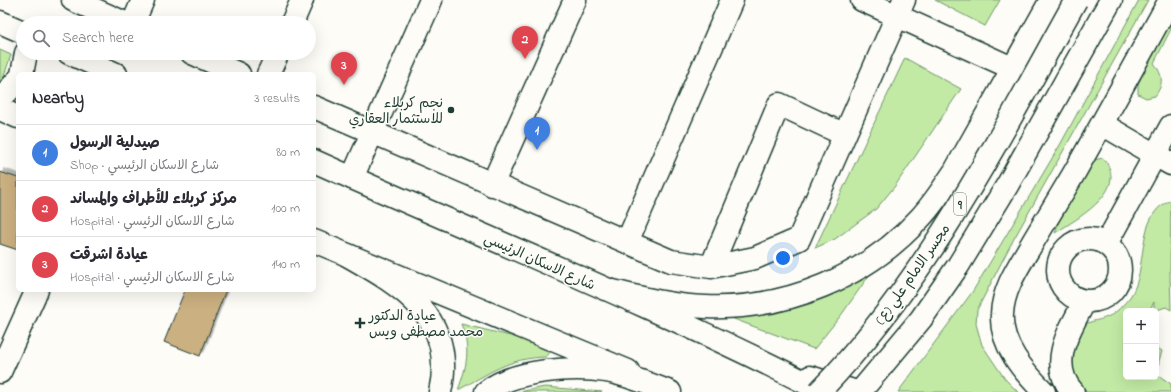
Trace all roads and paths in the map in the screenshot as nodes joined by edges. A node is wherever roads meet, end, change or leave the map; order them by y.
1 (73, 0) edge
2 (143, 0) edge
3 (302, 0) edge
4 (431, 0) edge
5 (575, 0) edge
6 (732, 0) edge
7 (862, 0) edge
8 (1051, 0) edge
9 (1076, 0) edge
10 (1111, 0) edge
11 (1170, 0) edge
12 (901, 8) edge
13 (109, 16) edge
14 (136, 16) edge
15 (295, 16) edge
16 (25, 60) edge
17 (85, 60) edge
18 (208, 60) edge
19 (275, 60) edge
20 (1012, 68) junction
21 (22, 72) edge
22 (112, 72) edge
23 (235, 72) edge
24 (269, 72) edge
25 (16, 82) edge
26 (0, 95) edge
27 (316, 108) edge
28 (0, 109) edge
29 (16, 116) edge
30 (1102, 124) junction
31 (1171, 126) edge
32 (371, 133) junction
33 (845, 135) junction
34 (1163, 159) edge
35 (316, 162) edge
36 (352, 178) junction
37 (492, 185) junction
38 (316, 242) edge
39 (627, 242) junction
40 (1106, 244) junction
41 (347, 255) junction
42 (711, 267) junction
43 (605, 289) junction
44 (36, 292) edge
45 (1084, 301) junction
46 (765, 362) junction
47 (0, 372) edge
48 (440, 392) edge
49 (486, 392) edge
50 (670, 392) edge
51 (679, 392) edge
52 (819, 392) edge
53 (824, 392) edge
54 (856, 392) edge
55 (860, 392) edge
56 (1044, 392) edge
57 (1073, 392) edge

1 - 13 main road
2 - 14 main road
3 - 15 main road
4 - 32 main road
5 - 37 main road
6 - 39 main road
7 - 12 main road
8 - 20 main road
9 - 52 main road, مجسر الامام علي (ع) / 9, bridge
10 - 55 main road, 9
11 - 30 main road
12 - 20 main road
12 - 33 main road
16 - 21 main road
17 - 22 main road
18 - 23 main road
19 - 24 main road
20 - 43 main road
25 - 26 main road
27 - 32 main road
28 - 29 main road
30 - 34 main road
30 - 56 main road
31 - 34 main road
32 - 36 main road
32 - 37 main road
33 - 42 main road
33 - 42 main road
34 - 40 main road
35 - 36 main road, شارع الاسكان الرئيسي
36 - 43 main road, شارع الاسكان الرئيسي
37 - 39 main road
38 - 41 main road
39 - 42 main road
40 - 45 main road
40 - 45 main road
41 - 48 main road
41 - 51 main road
43 - 46 main road, شارع الاسكان الرئيسي
44 - 47 main road
45 - 57 main road
46 - 53 main road
46 - 54 main road
49 - 50 main road

